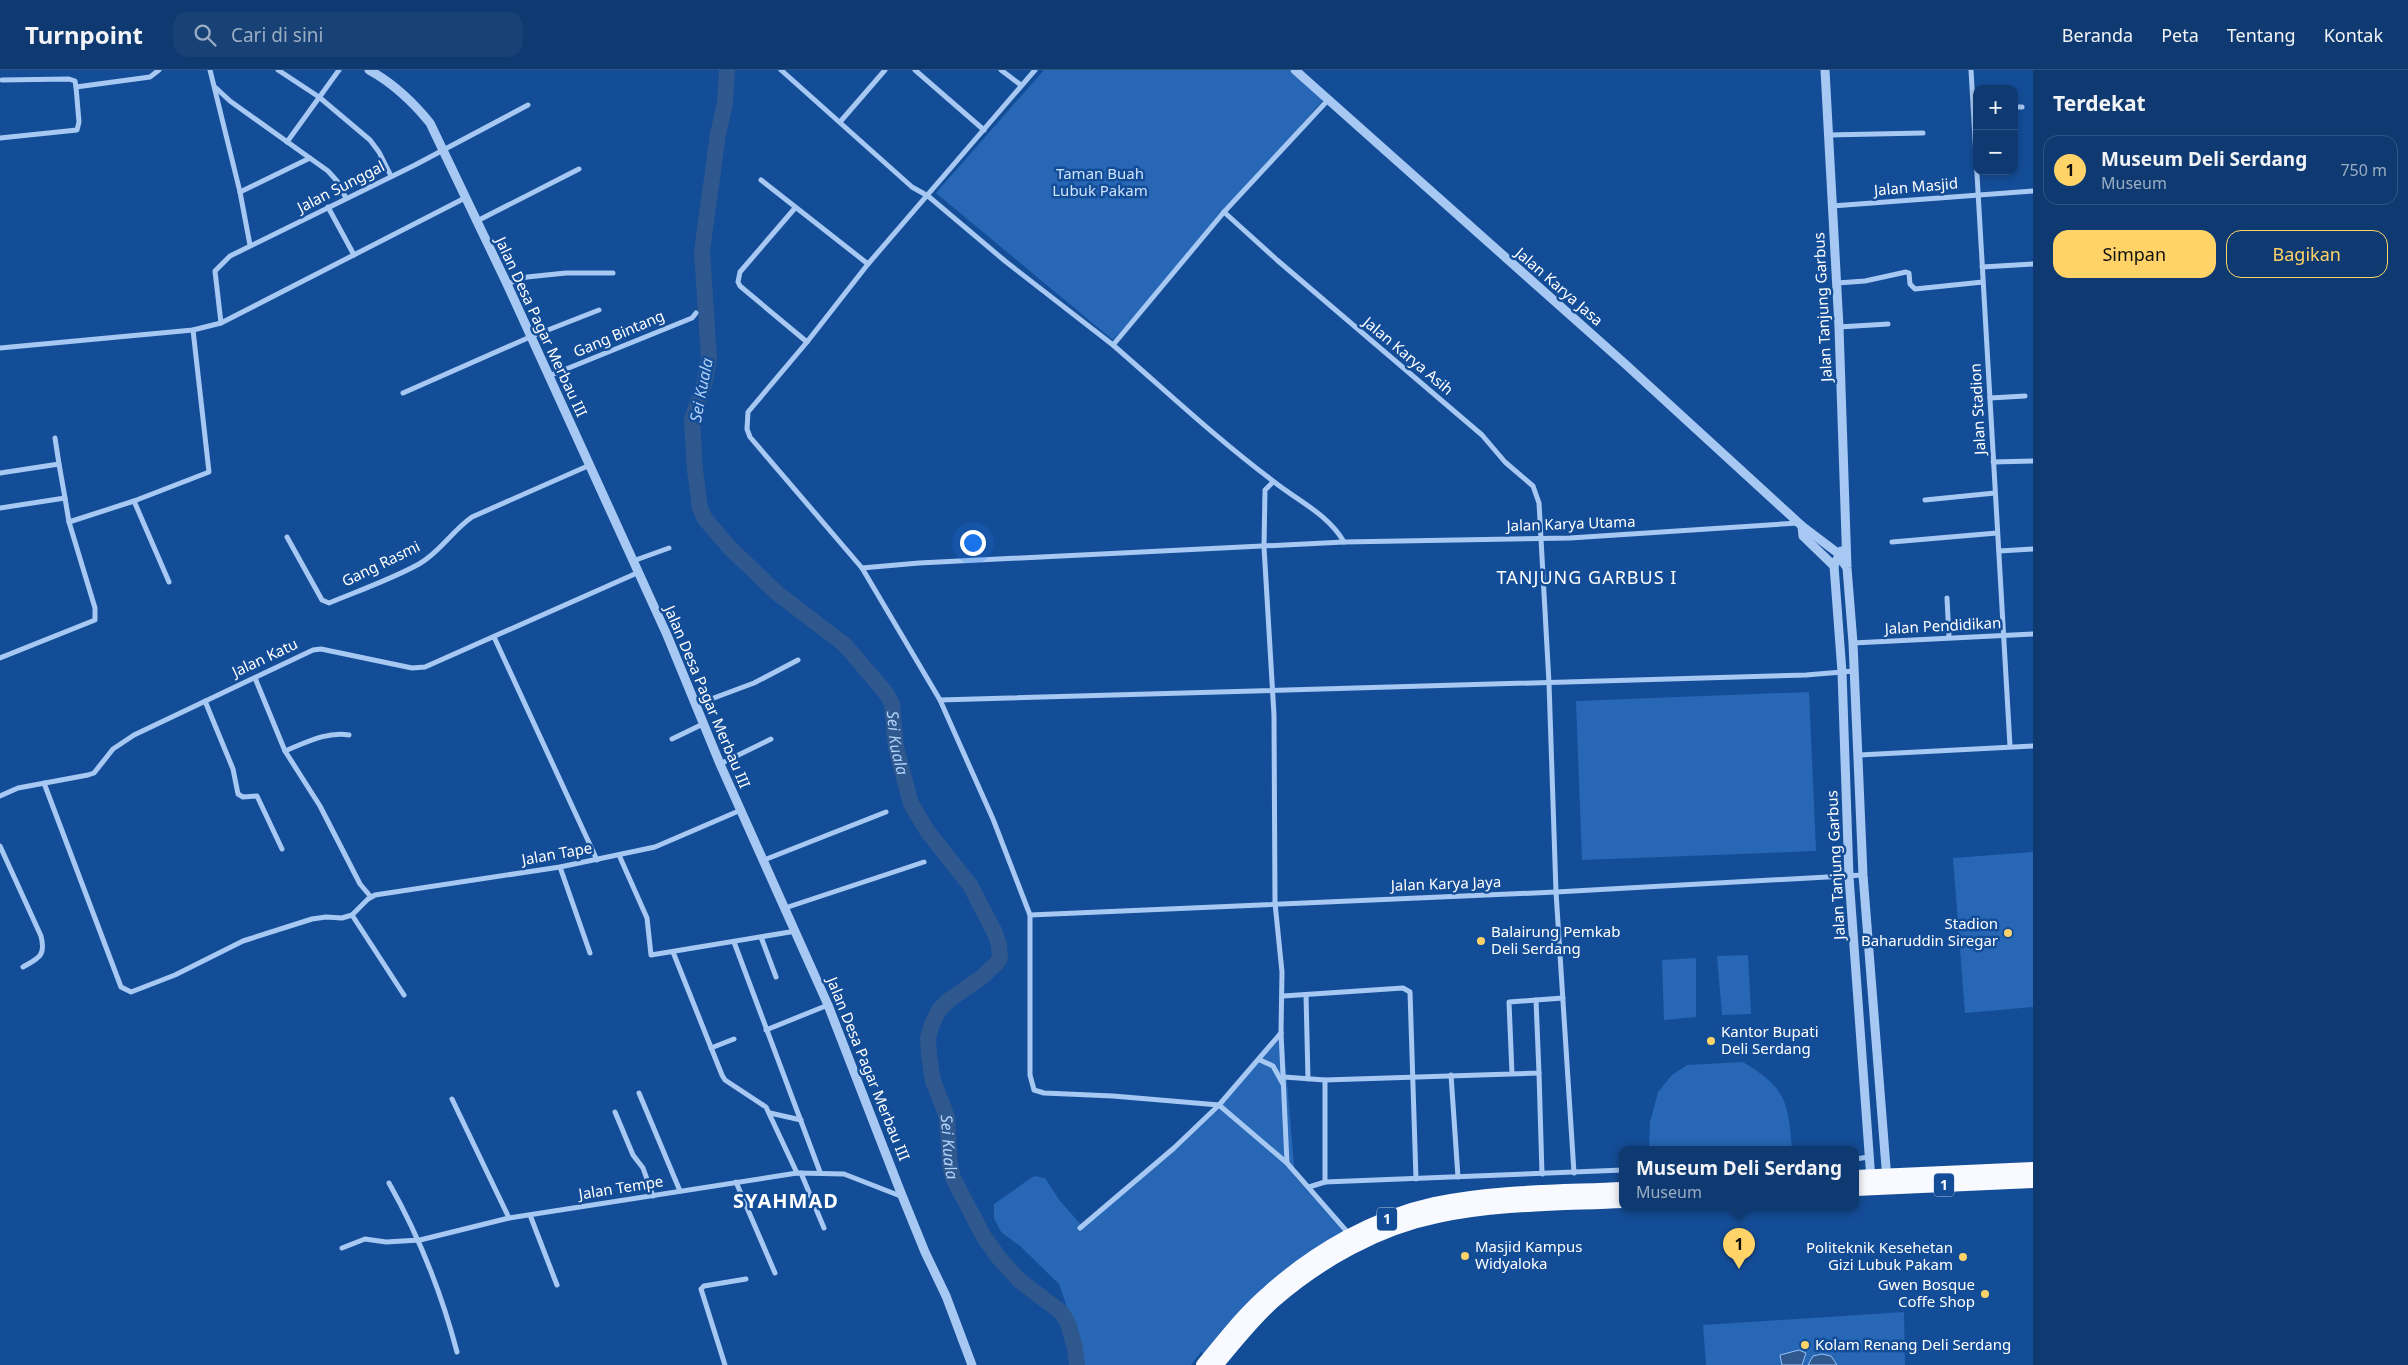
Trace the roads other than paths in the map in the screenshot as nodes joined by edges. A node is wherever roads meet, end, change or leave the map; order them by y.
1 (159, 70) edge
2 (210, 70) edge
3 (278, 70) edge
4 (339, 70) edge
5 (369, 70) edge
6 (781, 70) edge
7 (885, 70) edge
8 (915, 70) edge
9 (1001, 70) edge
10 (1035, 70) edge
11 (1295, 70) edge
12 (1825, 70) edge
13 (1971, 70) edge
14 (2, 80) dead end
15 (1022, 85) junction
16 (76, 87) junction
17 (215, 87) junction
18 (1973, 90) edge
19 (319, 97) junction
20 (1328, 100) junction
21 (528, 105) dead end
22 (2018, 107) edge
23 (2022, 107) dead end
24 (840, 122) junction
25 (984, 130) junction
26 (1976, 130) edge
27 (1923, 133) dead end
28 (1828, 135) junction
29 (0, 138) edge
30 (287, 142) junction
31 (443, 149) junction
32 (310, 158) junction
33 (579, 169) dead end
34 (391, 176) junction
35 (761, 180) dead end
36 (2033, 191) edge
37 (240, 192) junction
38 (1978, 194) junction
39 (928, 196) junction
40 (346, 198) junction
41 (465, 198) junction
42 (1831, 206) junction
43 (328, 207) junction
44 (795, 208) junction
45 (1224, 212) junction
46 (476, 221) junction
47 (250, 245) junction
48 (354, 255) junction
49 (868, 264) junction
50 (2033, 264) edge
51 (1982, 267) junction
52 (613, 272) dead end
53 (1983, 282) junction
54 (507, 284) junction
55 (1837, 284) junction
56 (599, 310) dead end
57 (696, 313) dead end
58 (221, 323) junction
59 (1888, 324) dead end
60 (1839, 327) junction
61 (193, 330) junction
62 (530, 337) junction
63 (807, 342) junction
64 (1113, 345) junction
65 (0, 348) edge
66 (549, 376) junction
67 (403, 394) dead end
68 (2025, 396) dead end
69 (1990, 398) junction
70 (55, 438) dead end
71 (2033, 461) edge
72 (1993, 462) junction
73 (59, 464) junction
74 (590, 465) junction
75 (0, 473) edge
76 (1274, 482) junction
77 (1995, 493) junction
78 (64, 498) junction
79 (1925, 500) dead end
80 (134, 501) junction
81 (0, 508) edge
82 (69, 522) junction
83 (1800, 525) junction
84 (1996, 533) junction
85 (288, 537) dead end
86 (1540, 539) junction
87 (1344, 542) junction
88 (1846, 542) junction
89 (1892, 542) dead end
90 (1264, 547) junction
91 (669, 548) dead end
92 (2033, 549) edge
93 (1998, 550) junction
94 (1839, 554) junction
95 (633, 561) junction
96 (1834, 566) junction
97 (862, 568) junction
98 (1847, 568) junction
99 (637, 573) junction
100 (169, 582) dead end
101 (1947, 598) dead end
102 (2033, 634) edge
103 (1949, 636) junction
104 (2002, 636) junction
105 (494, 637) junction
106 (1853, 643) junction
107 (0, 658) edge
108 (798, 660) dead end
109 (1854, 671) junction
110 (1842, 672) junction
111 (255, 678) junction
112 (1549, 682) junction
113 (1273, 691) junction
114 (940, 700) junction
115 (205, 701) junction
116 (696, 705) junction
117 (703, 724) junction
118 (348, 735) dead end
119 (771, 739) dead end
120 (672, 740) dead end
121 (2010, 746) junction
122 (2033, 746) edge
123 (285, 751) junction
124 (1859, 755) junction
125 (720, 764) junction
126 (44, 783) junction
127 (0, 796) edge
128 (741, 810) junction
129 (886, 812) dead end
130 (0, 846) edge
131 (282, 849) dead end
132 (618, 855) junction
133 (597, 860) junction
134 (764, 860) junction
135 (924, 862) dead end
136 (560, 867) junction
137 (1863, 875) junction
138 (1849, 877) junction
139 (1556, 892) junction
140 (369, 898) junction
141 (1275, 903) junction
142 (785, 908) junction
143 (352, 915) junction
144 (1030, 915) junction
145 (796, 931) junction
146 (761, 937) junction
147 (734, 942) junction
148 (673, 952) junction
149 (590, 953) dead end
150 (23, 967) dead end
151 (776, 977) dead end
152 (404, 995) dead end
153 (1306, 995) junction
154 (1283, 996) junction
155 (1563, 998) junction
156 (1536, 1000) junction
157 (828, 1005) junction
158 (766, 1030) junction
159 (1281, 1032) junction
160 (734, 1039) dead end
161 (711, 1048) junction
162 (1260, 1060) junction
163 (1539, 1073) junction
164 (1512, 1074) junction
165 (1451, 1076) junction
166 (1284, 1077) junction
167 (1414, 1077) junction
168 (1308, 1079) junction
169 (1325, 1080) junction
170 (1284, 1086) junction
171 (639, 1093) dead end
172 (452, 1099) dead end
173 (1219, 1105) junction
174 (615, 1112) dead end
175 (770, 1114) junction
176 (802, 1122) junction
177 (1869, 1157) junction
178 (1859, 1158) edge
179 (1287, 1163) junction
180 (2033, 1169) edge
181 (1619, 1170) edge
182 (820, 1172) junction
183 (1574, 1172) junction
184 (799, 1173) junction
185 (1542, 1174) junction
186 (1458, 1177) junction
187 (1859, 1178) edge
188 (1416, 1179) junction
189 (1888, 1181) junction
190 (2033, 1181) edge
191 (736, 1182) junction
192 (1325, 1182) junction
193 (1871, 1182) junction
194 (389, 1183) dead end
195 (1309, 1187) junction
196 (1859, 1187) edge
197 (1619, 1188) edge
198 (680, 1191) junction
199 (902, 1195) junction
200 (653, 1196) junction
201 (1619, 1200) edge
202 (530, 1215) junction
203 (509, 1218) junction
204 (824, 1228) dead end
205 (1080, 1228) dead end
206 (1351, 1236) junction
207 (420, 1240) junction
208 (342, 1248) dead end
209 (775, 1273) dead end
210 (746, 1279) dead end
211 (557, 1285) dead end
212 (457, 1352) dead end
213 (725, 1365) edge
214 (972, 1365) edge
215 (1203, 1365) edge
216 (1216, 1365) edge

1 - 16 street
2 - 17 street
3 - 19 street
4 - 19 street
5 - 31 street, Jalan Desa Pagar Merbau III
6 - 24 street
7 - 24 street
8 - 25 street
9 - 15 street
10 - 15 street
11 - 20 street, Jalan Karya Jasa
12 - 28 street, Jalan Tanjung Garbus
13 - 18 street, Jalan Stadion
14 - 16 street
15 - 25 street
16 - 29 street
17 - 30 street
17 - 37 street
19 - 30 street
19 - 34 street
20 - 45 street
20 - 83 street, Jalan Karya Jasa
21 - 31 street, Jalan Sunggal
22 - 23 street
24 - 39 street
25 - 39 street
26 - 38 street, Jalan Stadion
27 - 28 street
28 - 42 street, Jalan Tanjung Garbus
30 - 32 street
31 - 34 street, Jalan Sunggal
31 - 41 street, Jalan Desa Pagar Merbau III
32 - 37 street
32 - 40 street
33 - 46 street
34 - 40 street, Jalan Sunggal
35 - 44 street
36 - 38 street, Jalan Masjid
37 - 47 street
38 - 42 street, Jalan Masjid
38 - 51 street, Jalan Stadion
39 - 49 street
39 - 64 street
40 - 43 street, Jalan Sunggal
41 - 46 street, Jalan Desa Pagar Merbau III
41 - 48 street
42 - 55 street, Jalan Tanjung Garbus
43 - 47 street, Jalan Sunggal
43 - 48 street
44 - 49 street
44 - 63 street
45 - 64 street
45 - 86 street, Jalan Karya Asih
46 - 54 street, Jalan Desa Pagar Merbau III
47 - 58 street, Jalan Sunggal
48 - 58 street
49 - 63 street
50 - 51 street
51 - 53 street, Jalan Stadion
52 - 54 street
53 - 55 street
53 - 69 street, Jalan Stadion
54 - 62 street, Jalan Desa Pagar Merbau III
55 - 60 street, Jalan Tanjung Garbus
56 - 62 street
57 - 66 street, Gang Bintang
58 - 61 street
59 - 60 street
60 - 88 street, Jalan Tanjung Garbus
61 - 65 street
61 - 80 street
62 - 66 street, Jalan Desa Pagar Merbau III
62 - 67 street
63 - 97 street
64 - 76 street
66 - 74 street, Jalan Desa Pagar Merbau III
68 - 69 street
69 - 72 street, Jalan Stadion
70 - 73 street
71 - 72 street
72 - 77 street, Jalan Stadion
73 - 75 street
73 - 78 street
74 - 85 street, Gang Rasmi
74 - 95 street, Jalan Desa Pagar Merbau III
76 - 87 street
76 - 90 street
77 - 79 street
77 - 84 street, Jalan Stadion
78 - 81 street
78 - 82 street
80 - 82 street
80 - 100 street
82 - 107 street
83 - 86 street, Jalan Karya Utama
83 - 94 street, Jalan Karya Jasa
83 - 96 street, Jalan Karya Jasa
84 - 89 street
84 - 93 street, Jalan Stadion
86 - 87 street, Jalan Karya Utama
86 - 112 street, Jalan Karya Asih
87 - 90 street, Jalan Karya Utama
88 - 94 street, Jalan Tanjung Garbus
88 - 98 street, Jalan Tanjung Garbus
90 - 97 street, Jalan Karya Utama
90 - 113 street
91 - 95 street
92 - 93 street
93 - 104 street, Jalan Stadion
94 - 96 street, Jalan Tanjung Garbus
94 - 98 street, Jalan Karya Jasa
95 - 99 street, Jalan Desa Pagar Merbau III
96 - 110 street, Jalan Tanjung Garbus
97 - 114 street
98 - 106 street, Jalan Tanjung Garbus
99 - 105 street, Jalan Katu
99 - 116 street, Jalan Desa Pagar Merbau III
101 - 103 street
102 - 104 street, Jalan Pendidikan
103 - 104 street, Jalan Pendidikan
103 - 106 street, Jalan Pendidikan
104 - 121 street, Jalan Stadion
105 - 111 street, Jalan Katu
105 - 133 street
106 - 109 street, Jalan Tanjung Garbus
108 - 116 street
109 - 110 street
109 - 124 street, Jalan Tanjung Garbus
110 - 112 street
110 - 138 street, Jalan Tanjung Garbus
111 - 115 street, Jalan Katu
111 - 123 street
112 - 113 street
112 - 139 street, Jalan Karya Asih
113 - 114 street
113 - 141 street
114 - 144 street
115 - 126 street, Jalan Katu
115 - 131 street
116 - 117 street, Jalan Desa Pagar Merbau III
117 - 120 street
117 - 125 street, Jalan Desa Pagar Merbau III
118 - 123 street
119 - 125 street
121 - 122 street
121 - 124 street
123 - 140 street
124 - 137 street, Jalan Tanjung Garbus
125 - 128 street, Jalan Desa Pagar Merbau III
126 - 127 street, Jalan Katu
126 - 143 street
128 - 132 street, Jalan Tape
128 - 134 street, Jalan Desa Pagar Merbau III
129 - 134 street
130 - 150 street
132 - 133 street, Jalan Tape
132 - 148 street
133 - 136 street, Jalan Tape
134 - 142 street, Jalan Desa Pagar Merbau III
135 - 142 street
136 - 140 street, Jalan Tape
136 - 149 street
137 - 138 street, Jalan Karya Jaya
137 - 189 street, Jalan Tanjung Garbus
138 - 139 street, Jalan Karya Jaya
138 - 177 street, Jalan Tanjung Garbus
139 - 141 street, Jalan Karya Jaya
139 - 155 street, Jalan Karya Asih
140 - 143 street
141 - 144 street, Jalan Karya Jaya
141 - 154 street
142 - 145 street, Jalan Desa Pagar Merbau III
143 - 152 street
144 - 173 street
145 - 146 street
145 - 157 street, Jalan Desa Pagar Merbau III
146 - 147 street
146 - 151 street
147 - 148 street
147 - 158 street
148 - 161 street
153 - 154 street
153 - 167 street
153 - 168 street
154 - 159 street
155 - 156 street
155 - 183 street, Jalan Karya Asih
156 - 163 street
156 - 164 street
157 - 158 street
157 - 199 street, Jalan Desa Pagar Merbau III
158 - 176 street
159 - 162 street
159 - 166 street
160 - 161 street
161 - 175 street
162 - 170 street
162 - 173 street
163 - 164 street
163 - 185 street
164 - 165 street
165 - 167 street
165 - 186 street
166 - 168 street
166 - 170 street
167 - 169 street
167 - 188 street
168 - 169 street
169 - 192 street
170 - 179 street
171 - 198 street
172 - 203 street
173 - 179 street
173 - 205 street
174 - 200 street
175 - 176 street
175 - 184 street
176 - 182 street
177 - 178 street
177 - 193 street, Jalan Tanjung Garbus
179 - 195 street
180 - 189 highway, 1
181 - 183 street
182 - 184 street, Jalan Tempe
182 - 199 street, Jalan Tempe
183 - 185 street
184 - 191 street, Jalan Tempe
184 - 204 street
185 - 186 street
186 - 188 street
187 - 193 highway, 1
188 - 192 street
189 - 190 highway, 1
189 - 193 highway, 1
191 - 198 street, Jalan Tempe
191 - 209 street
192 - 195 street
193 - 196 highway, 1
194 - 207 street
195 - 206 street
197 - 206 highway, 1
198 - 200 street, Jalan Tempe
199 - 214 street, Jalan Desa Pagar Merbau III
200 - 202 street, Jalan Tempe
201 - 216 highway, 1
202 - 203 street, Jalan Tempe
202 - 211 street
203 - 207 street, Jalan Tempe
206 - 215 highway, 1
207 - 208 street, Jalan Tempe
207 - 212 street
210 - 213 street

